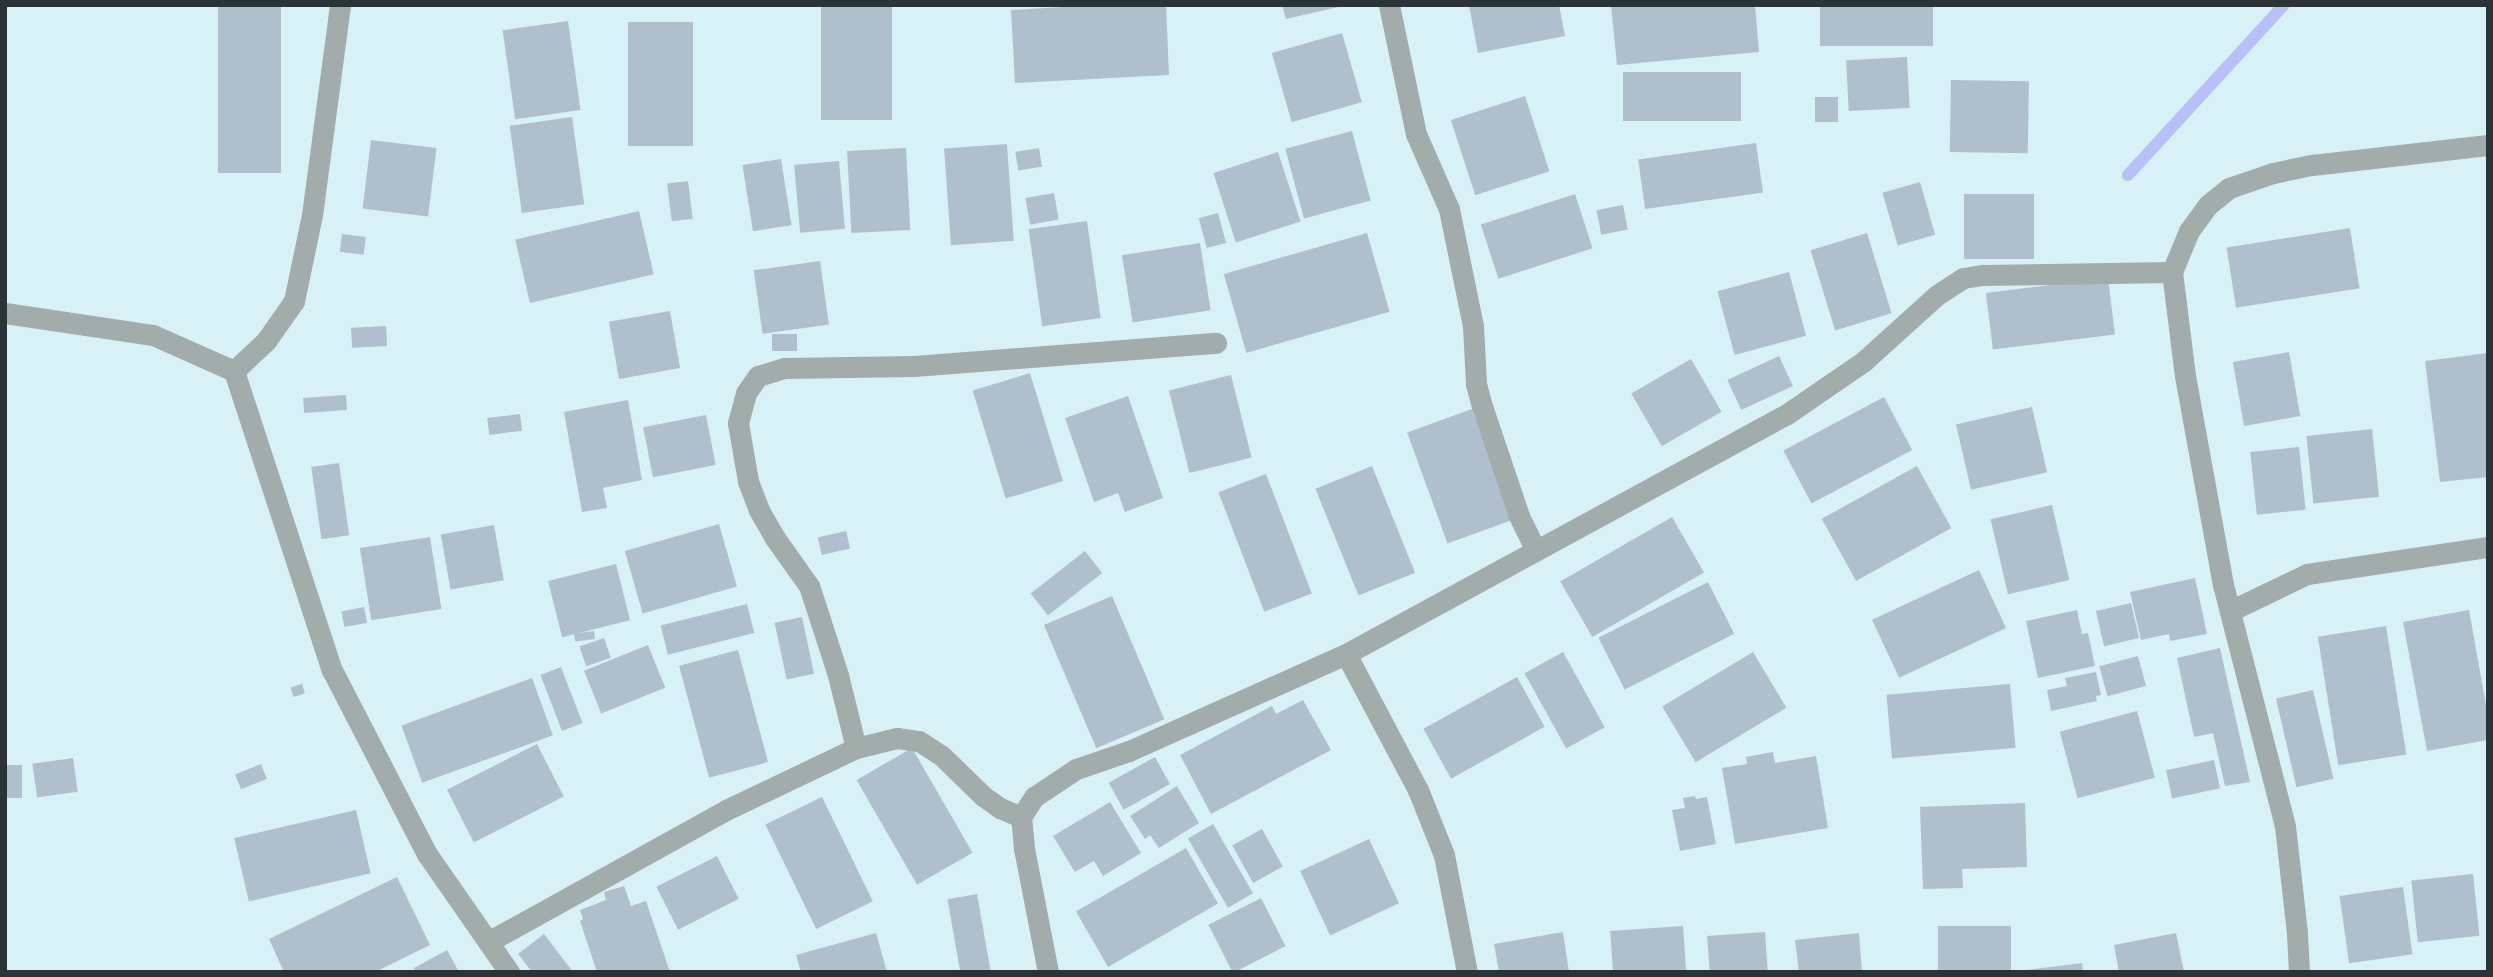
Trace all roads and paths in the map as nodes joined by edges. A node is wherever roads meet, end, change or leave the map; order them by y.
1 (340, 5) edge
2 (1389, 5) edge
3 (2488, 145) edge
4 (2172, 272) junction
5 (5, 313) edge
6 (1216, 343) dead end
7 (234, 372) junction
8 (2488, 547) edge
9 (1535, 549) junction
10 (2230, 611) junction
11 (1346, 654) junction
12 (856, 748) junction
13 (1021, 817) junction
14 (488, 942) junction
15 (509, 972) edge
16 (1048, 972) edge
17 (1467, 972) edge
18 (2298, 972) edge

1 - 7 street
2 - 9 street
3 - 4 street
4 - 9 street
4 - 10 street
5 - 7 street
6 - 12 street
7 - 14 street
8 - 10 street
9 - 11 street
10 - 18 street
11 - 13 street
11 - 17 street
12 - 13 street
12 - 14 street
13 - 16 street
14 - 15 street

